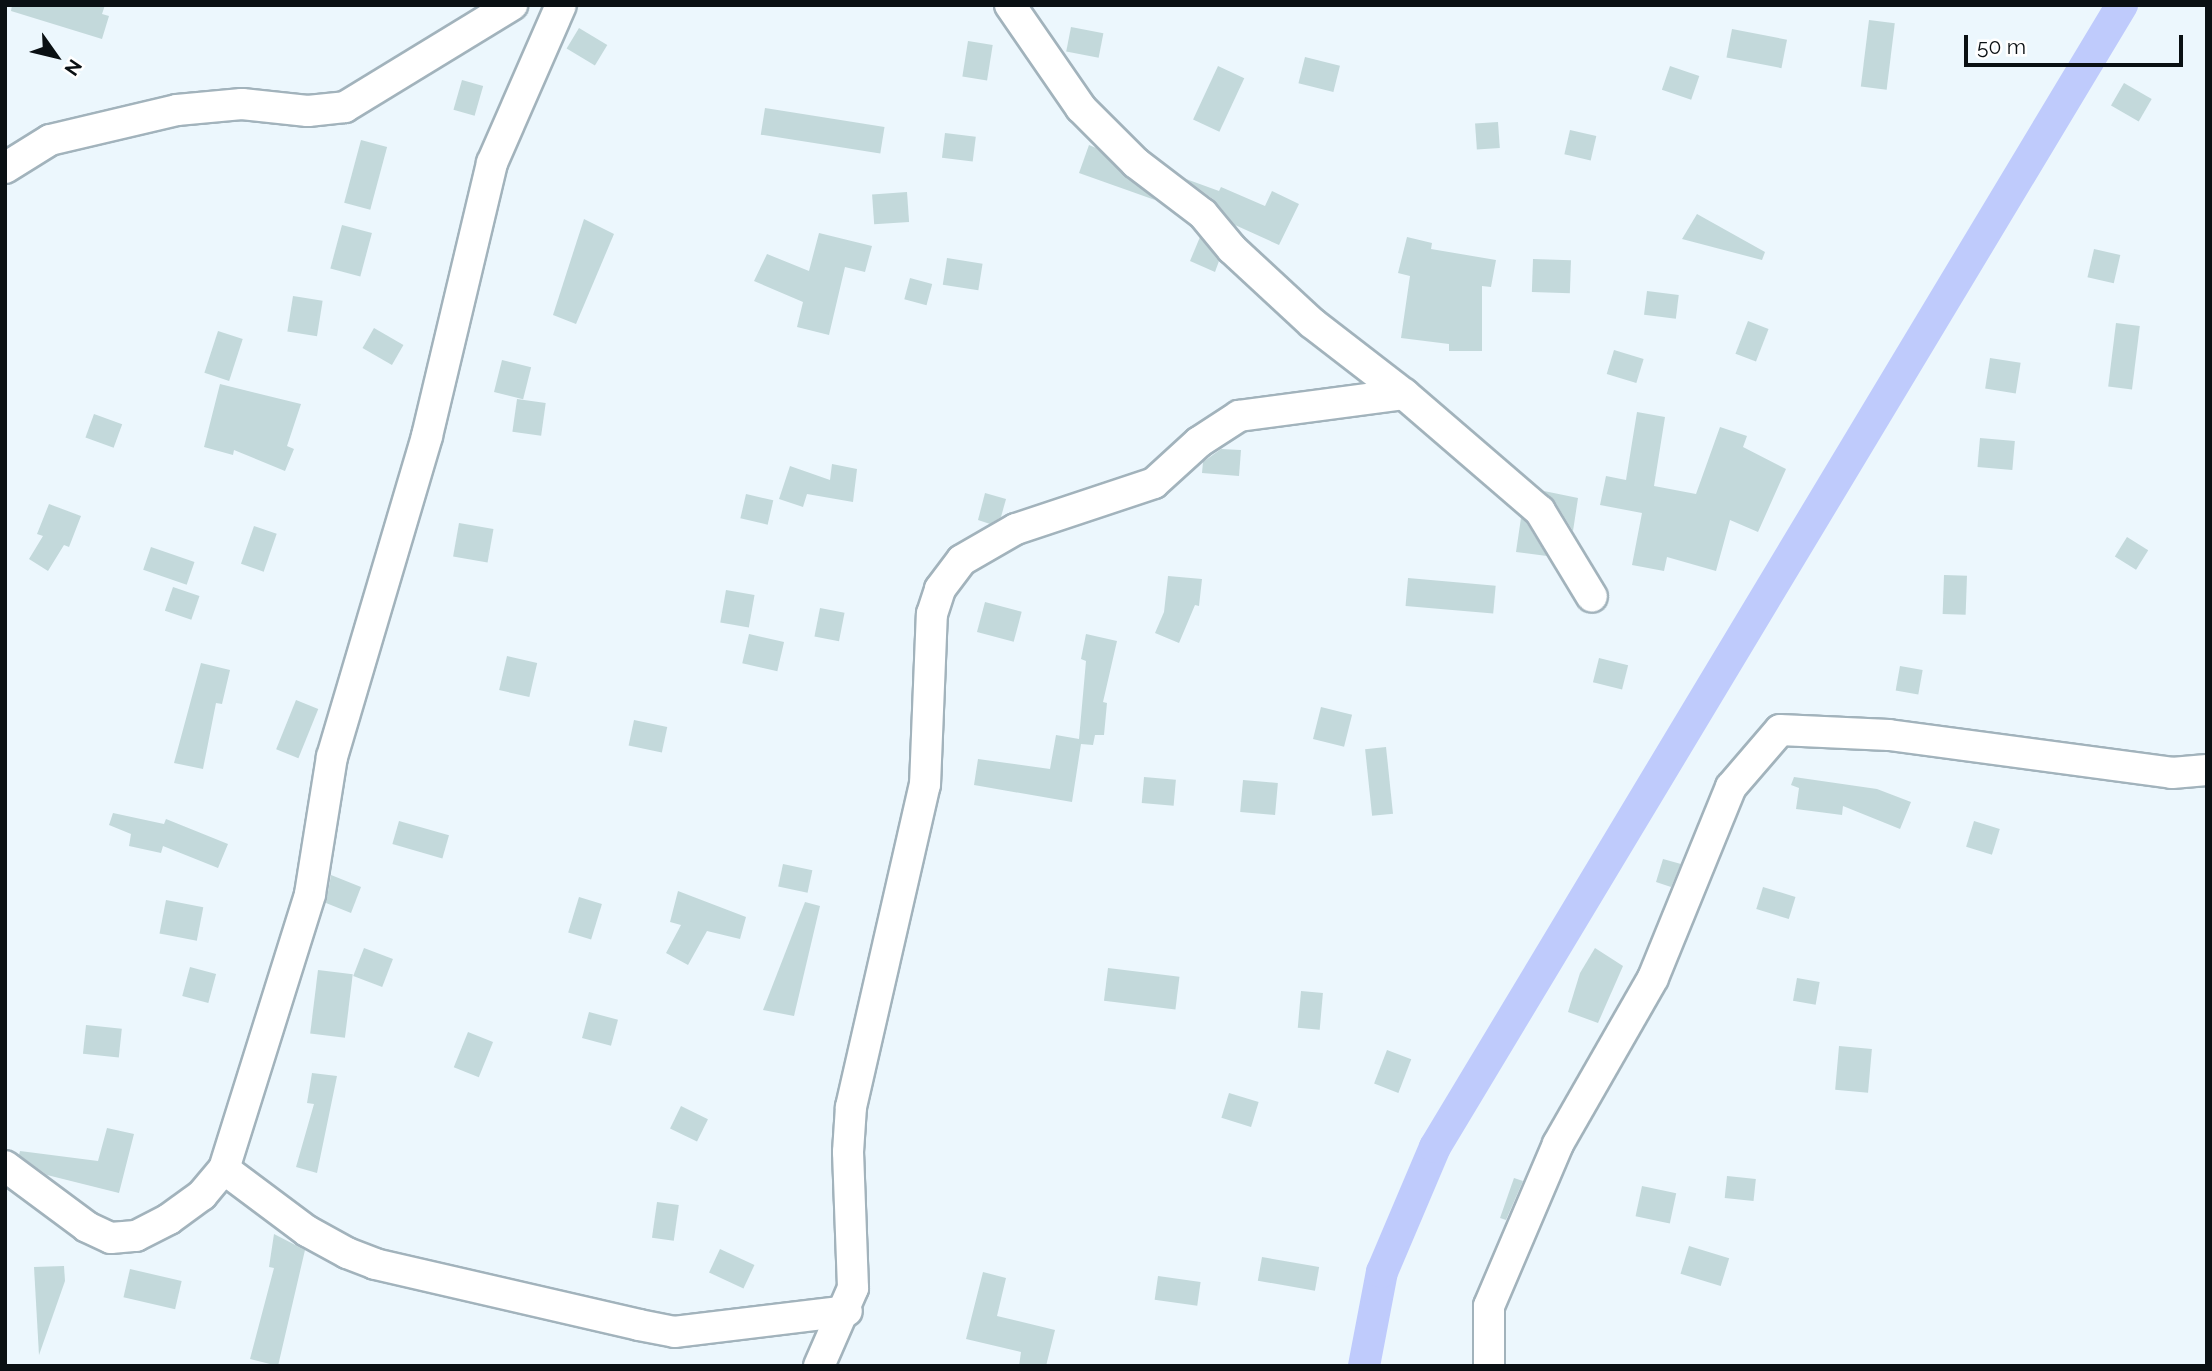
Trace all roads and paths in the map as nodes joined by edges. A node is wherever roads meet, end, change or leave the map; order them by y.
1 (512, 5) edge
2 (561, 5) edge
3 (1010, 5) edge
4 (5, 168) edge
5 (1404, 394) junction
6 (1592, 597) dead end
7 (2207, 770) edge
8 (5, 1166) edge
9 (224, 1169) junction
10 (847, 1311) junction
11 (819, 1366) edge
12 (1489, 1366) edge

1 - 4 street
2 - 9 street
3 - 5 street
5 - 6 street
5 - 10 street
7 - 12 street
8 - 9 street
9 - 10 street
10 - 11 street

